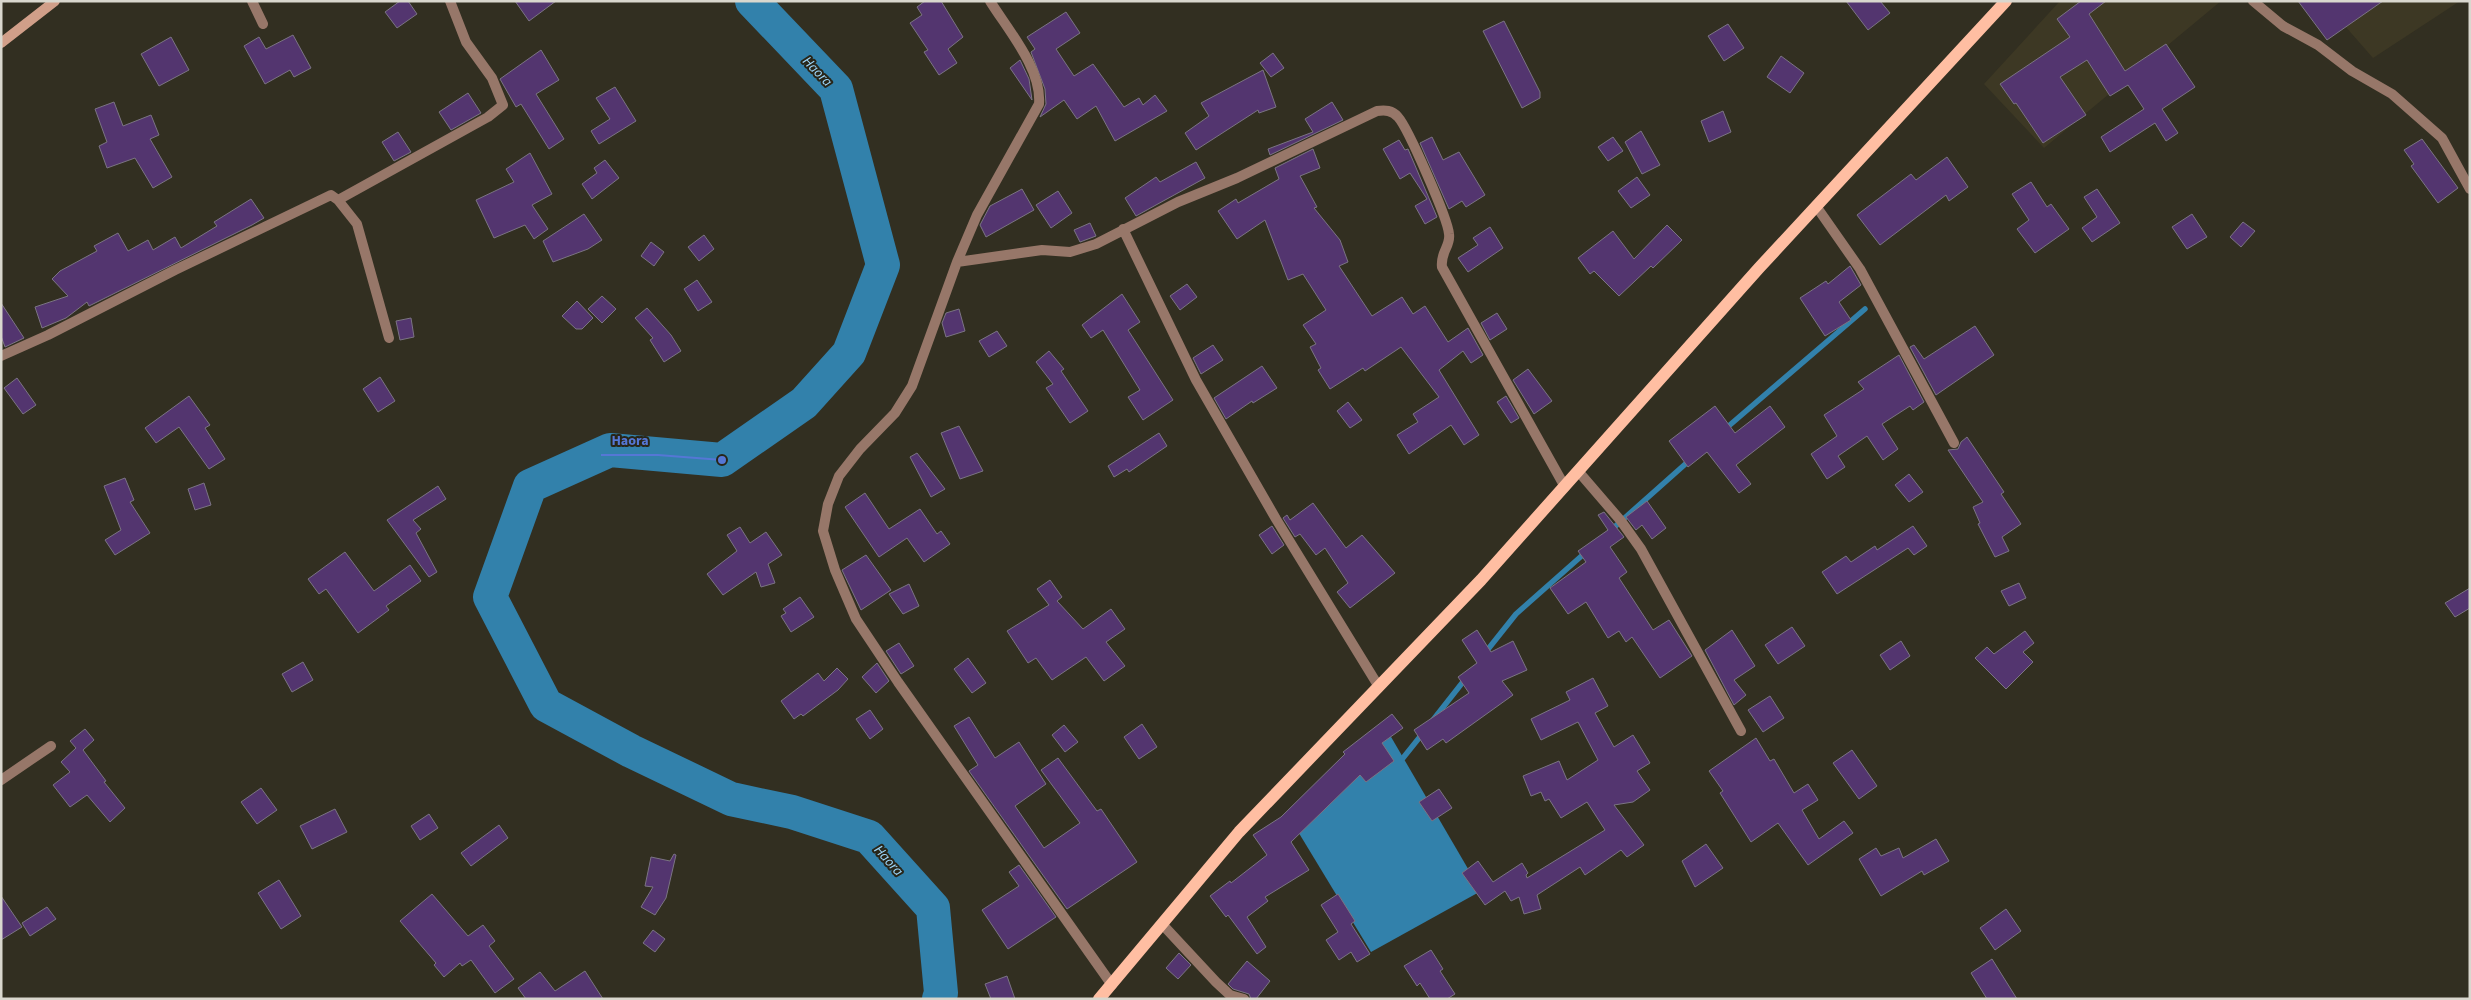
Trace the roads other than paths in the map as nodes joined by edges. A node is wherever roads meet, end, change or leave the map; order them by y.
1 (56, 1) edge
2 (252, 1) edge
3 (450, 1) edge
4 (990, 1) edge
5 (2006, 1) edge
6 (2253, 1) edge
7 (263, 24) dead end
8 (1, 43) edge
9 (2469, 185) edge
10 (338, 200) junction
11 (1816, 206) junction
12 (1123, 229) junction
13 (957, 262) junction
14 (389, 338) dead end
15 (1, 356) edge
16 (1954, 443) dead end
17 (1578, 471) junction
18 (1565, 486) junction
19 (1379, 687) junction
20 (1741, 731) dead end
21 (51, 746) dead end
22 (1, 780) edge
23 (1162, 924) junction
24 (1112, 985) junction
25 (1099, 999) edge
26 (1244, 999) edge

1 - 8 street
2 - 7 street
3 - 10 street
4 - 13 street
5 - 11 main road
6 - 9 street
10 - 14 street
10 - 15 street
11 - 16 street
11 - 17 main road
12 - 13 street
12 - 18 street
12 - 19 street
13 - 24 street
17 - 18 main road
17 - 20 street
18 - 19 main road
19 - 23 main road
21 - 22 street
23 - 24 main road
23 - 26 street
24 - 25 main road

